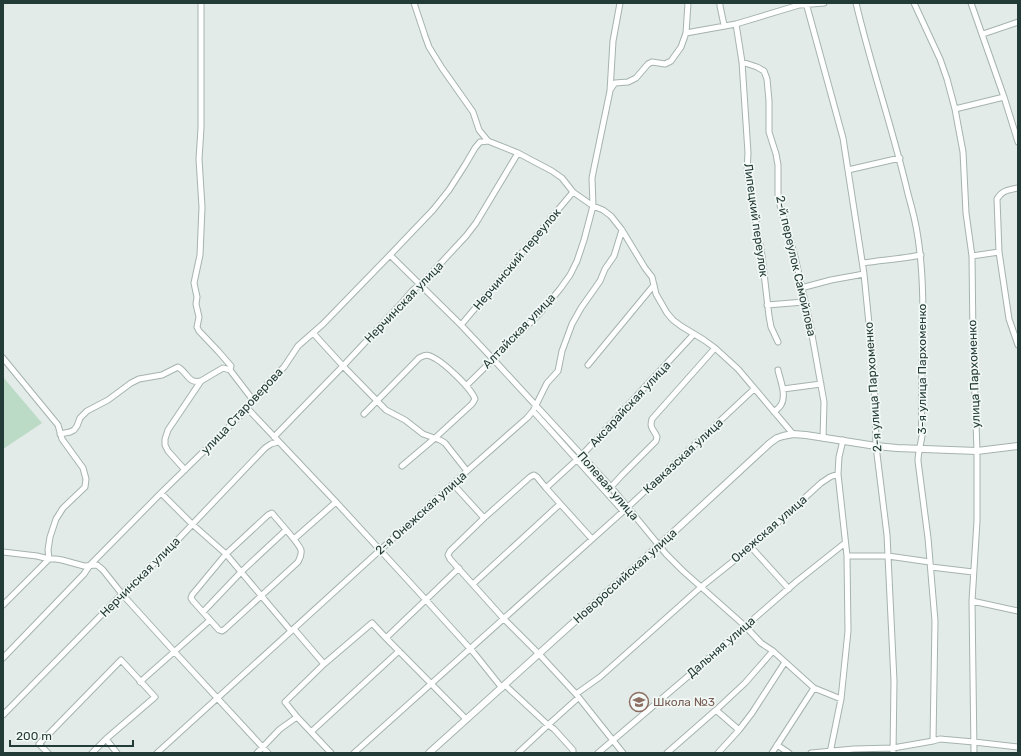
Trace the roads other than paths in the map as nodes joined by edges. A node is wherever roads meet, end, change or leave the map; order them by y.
1 (201, 3) edge
2 (414, 3) edge
3 (620, 3) edge
4 (688, 3) edge
5 (720, 3) edge
6 (824, 3) edge
7 (856, 3) edge
8 (914, 3) edge
9 (972, 3) edge
10 (806, 4) edge
11 (1018, 22) edge
12 (736, 24) junction
13 (724, 25) junction
14 (686, 33) junction
15 (983, 34) junction
16 (742, 62) junction
17 (610, 91) junction
18 (1004, 97) junction
19 (955, 110) junction
20 (488, 141) junction
21 (1018, 142) edge
22 (518, 154) junction
23 (900, 158) junction
24 (848, 170) junction
25 (1018, 188) edge
26 (573, 192) junction
27 (593, 206) junction
28 (622, 230) junction
29 (999, 252) junction
30 (390, 255) junction
31 (921, 255) junction
32 (972, 256) junction
33 (862, 263) junction
34 (864, 274) junction
35 (419, 284) junction
36 (654, 285) junction
37 (801, 288) junction
38 (804, 302) junction
39 (767, 305) junction
40 (462, 325) junction
41 (313, 333) junction
42 (694, 334) junction
43 (778, 342) dead end
44 (1018, 345) edge
45 (715, 348) junction
46 (3, 358) edge
47 (493, 358) junction
48 (588, 365) dead end
49 (343, 366) junction
50 (230, 370) junction
51 (778, 370) dead end
52 (202, 381) junction
53 (821, 384) junction
54 (466, 386) junction
55 (754, 389) junction
56 (783, 389) junction
57 (253, 400) junction
58 (376, 401) junction
59 (536, 405) junction
60 (247, 408) junction
61 (533, 411) junction
62 (774, 412) junction
63 (364, 414) dead end
64 (60, 434) junction
65 (793, 434) junction
66 (274, 437) junction
67 (435, 438) junction
68 (823, 438) junction
69 (843, 440) junction
70 (278, 442) junction
71 (876, 446) junction
72 (1018, 446) edge
73 (920, 449) junction
74 (976, 451) junction
75 (580, 457) junction
76 (402, 466) dead end
77 (185, 470) junction
78 (467, 471) junction
79 (838, 474) junction
80 (453, 484) junction
81 (611, 487) junction
82 (546, 488) junction
83 (161, 493) junction
84 (336, 502) junction
85 (560, 504) junction
86 (626, 509) junction
87 (484, 518) junction
88 (192, 524) junction
89 (286, 530) junction
90 (294, 539) junction
91 (592, 539) junction
92 (845, 543) junction
93 (659, 546) junction
94 (751, 547) junction
95 (380, 550) junction
96 (3, 552) edge
97 (226, 554) junction
98 (847, 556) junction
99 (888, 556) junction
100 (49, 560) junction
101 (931, 564) junction
102 (90, 565) junction
103 (459, 568) junction
104 (241, 572) junction
105 (973, 572) junction
106 (473, 584) junction
107 (701, 587) junction
108 (789, 588) junction
109 (122, 594) junction
110 (262, 596) junction
111 (426, 600) junction
112 (972, 601) junction
113 (3, 605) edge
114 (1018, 611) edge
115 (203, 612) junction
116 (503, 618) junction
117 (210, 620) junction
118 (744, 626) junction
119 (293, 630) junction
120 (386, 638) junction
121 (469, 648) junction
122 (399, 651) junction
123 (773, 651) junction
124 (174, 652) junction
125 (539, 654) junction
126 (3, 658) edge
127 (785, 662) junction
128 (324, 664) junction
129 (140, 682) junction
130 (431, 683) junction
131 (503, 687) junction
132 (814, 688) junction
133 (577, 696) junction
134 (218, 698) junction
135 (841, 699) junction
136 (716, 710) junction
137 (3, 715) edge
138 (297, 717) junction
139 (466, 719) junction
140 (548, 725) junction
141 (740, 730) junction
142 (311, 732) junction
143 (106, 740) junction
144 (612, 741) junction
145 (934, 741) junction
146 (974, 742) junction
147 (777, 746) junction
148 (263, 747) junction
149 (1018, 747) edge
150 (893, 750) edge
151 (854, 751) edge
152 (830, 752) edge
153 (48, 753) edge
154 (92, 753) edge
155 (117, 753) edge
156 (157, 753) edge
157 (257, 753) edge
158 (268, 753) edge
159 (331, 753) edge
160 (354, 753) edge
161 (428, 753) edge
162 (518, 753) edge
163 (573, 753) edge
164 (598, 753) edge
165 (623, 753) edge
166 (667, 753) edge
167 (718, 753) edge
168 (772, 753) edge
169 (789, 753) edge
170 (811, 753) edge
171 (974, 753) edge

1 - 50 street
2 - 20 street
3 - 17 street, Алтайская улица
4 - 14 street
5 - 13 street
6 - 10 street
7 - 23 street, 3-я улица Пархоменко
8 - 19 street, улица Пархоменко
9 - 15 street
10 - 12 street
10 - 24 street, 2-я улица Пархоменко
11 - 15 street
12 - 13 street
12 - 16 street, Липецкий переулок
13 - 14 street
14 - 17 street
15 - 18 street
16 - 37 street, 2-й переулок Самойлова
16 - 39 street, Липецкий переулок
17 - 27 street, Алтайская улица
18 - 19 street
18 - 21 street
19 - 32 street, улица Пархоменко
20 - 22 street
20 - 30 street, улица Староверова
22 - 26 street
22 - 35 street, Нерчинская улица
23 - 24 street
23 - 31 street, 3-я улица Пархоменко
24 - 33 street, 2-я улица Пархоменко
25 - 29 street
26 - 27 street
26 - 40 street, Нерчинский переулок
27 - 28 street
27 - 47 street, Алтайская улица
28 - 36 street
28 - 59 street, 2-я Онежская улица
29 - 32 street
29 - 44 street
30 - 35 street, Полевая улица
30 - 41 street, улица Староверова
31 - 33 street
31 - 73 street, 3-я улица Пархоменко
32 - 74 street, улица Пархоменко
33 - 34 street, 2-я улица Пархоменко
34 - 37 street
34 - 71 street, 2-я улица Пархоменко
35 - 40 street, Полевая улица
35 - 49 street, Нерчинская улица
36 - 42 street
36 - 48 street
37 - 38 street, 2-й переулок Самойлова
38 - 39 street
38 - 53 street, 2-й переулок Самойлова
39 - 43 street, Липецкий переулок
40 - 47 street, Полевая улица
41 - 49 street
41 - 57 street, улица Староверова
42 - 45 street
42 - 75 street, Аксарайская улица
45 - 55 street
45 - 81 street
46 - 64 street
47 - 54 street, Алтайская улица
47 - 59 street, Полевая улица
49 - 58 street
49 - 66 street, Нерчинская улица
50 - 52 street
50 - 57 street
51 - 56 street
52 - 64 street
52 - 77 street
53 - 56 street
53 - 68 street, 2-й переулок Самойлова
54 - 58 street
54 - 67 street
55 - 62 street
55 - 86 street, Кавказская улица
56 - 62 street
57 - 60 street, улица Староверова
58 - 63 street
58 - 67 street
59 - 61 street, 2-я Онежская улица
59 - 75 street, Полевая улица
60 - 66 street
60 - 77 street, улица Староверова
61 - 75 street
61 - 78 street, 2-я Онежская улица
62 - 65 street
64 - 100 street
65 - 68 street, Новороссийская улица
65 - 93 street, Новороссийская улица
66 - 70 street
67 - 76 street
67 - 78 street
68 - 69 street, Новороссийская улица
69 - 71 street, Новороссийская улица
69 - 79 street
70 - 84 street
70 - 88 street, Нерчинская улица
71 - 73 street, Новороссийская улица
71 - 99 street, 2-я улица Пархоменко
72 - 74 street, Новороссийская улица
73 - 74 street, Новороссийская улица
73 - 101 street, 3-я улица Пархоменко
74 - 105 street, улица Пархоменко
75 - 81 street, Полевая улица
75 - 82 street, Аксарайская улица
75 - 86 street
77 - 83 street, улица Староверова
78 - 80 street, 2-я Онежская улица
79 - 92 street
79 - 94 street, Онежская улица
80 - 87 street
80 - 95 street, 2-я Онежская улица
81 - 86 street, Полевая улица
82 - 85 street
82 - 87 street
83 - 88 street
83 - 102 street, улица Староверова
84 - 90 street
84 - 95 street
85 - 91 street
85 - 106 street
86 - 91 street, Кавказская улица
86 - 93 street, Полевая улица
87 - 103 street
88 - 97 street
88 - 109 street, Нерчинская улица
89 - 90 street
89 - 97 street
89 - 104 street
90 - 110 street
91 - 116 street, Кавказская улица
92 - 98 street
92 - 108 street, Дальняя улица
93 - 107 street, Полевая улица
93 - 125 street, Новороссийская улица
94 - 107 street, Онежская улица
94 - 108 street
95 - 111 street
95 - 119 street, 2-я Онежская улица
96 - 100 street
97 - 104 street
97 - 115 street
98 - 99 street
98 - 135 street
99 - 101 street
99 - 150 street, 2-я улица Пархоменко
100 - 102 street
100 - 113 street
101 - 105 street
101 - 145 street, 3-я улица Пархоменко
102 - 109 street
102 - 126 street, улица Староверова
103 - 106 street
103 - 111 street
104 - 110 street
104 - 115 street
105 - 112 street, улица Пархоменко
106 - 116 street
107 - 118 street, Полевая улица
107 - 133 street, Онежская улица
108 - 118 street, Дальняя улица
109 - 124 street
109 - 137 street, Нерчинская улица
110 - 117 street
110 - 119 street
111 - 120 street
111 - 121 street
112 - 114 street
112 - 146 street, улица Пархоменко
115 - 117 street
116 - 121 street, Кавказская улица
116 - 125 street
117 - 124 street
118 - 123 street, Полевая улица
118 - 144 street, Дальняя улица
119 - 128 street
119 - 134 street, 2-я Онежская улица
120 - 122 street
120 - 128 street
121 - 130 street, Кавказская улица
121 - 131 street
122 - 130 street
122 - 142 street
123 - 127 street, Полевая улица
123 - 136 street
124 - 129 street
124 - 134 street
125 - 131 street, Новороссийская улица
125 - 133 street
127 - 132 street, Полевая улица
127 - 141 street
128 - 138 street
129 - 143 street
129 - 153 street
130 - 139 street
130 - 160 street
131 - 139 street, Новороссийская улица
131 - 140 street
132 - 135 street, Полевая улица
132 - 147 street
133 - 140 street, Онежская улица
133 - 144 street
134 - 148 street
134 - 156 street, 2-я Онежская улица
135 - 152 street
136 - 141 street
136 - 166 street
138 - 142 street
138 - 148 street
139 - 161 street, Новороссийская улица
140 - 162 street, Онежская улица
140 - 163 street
141 - 167 street
142 - 159 street
143 - 154 street
143 - 155 street
144 - 164 street, Дальняя улица
144 - 165 street
145 - 146 street
145 - 150 street
146 - 149 street
146 - 171 street, улица Пархоменко
147 - 168 street
147 - 169 street
148 - 157 street
148 - 158 street
150 - 151 street
151 - 152 street
152 - 170 street

